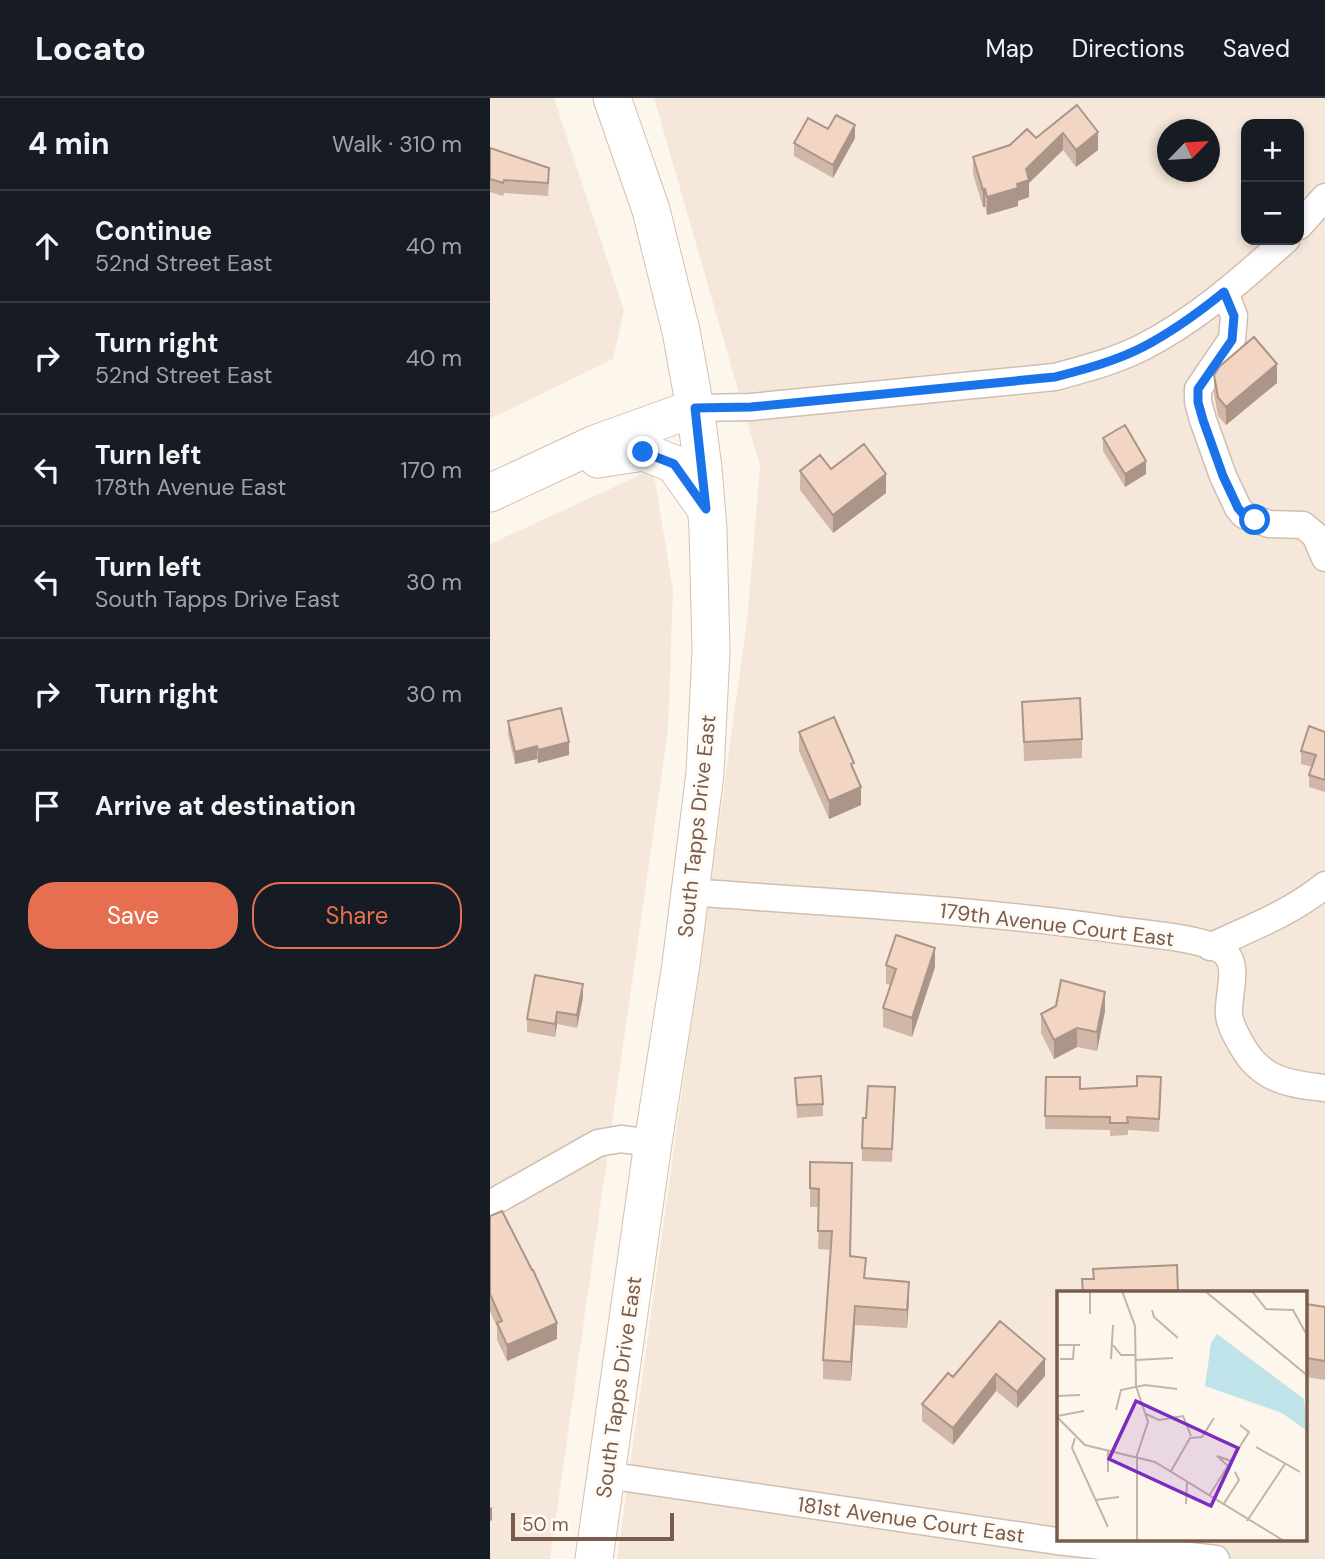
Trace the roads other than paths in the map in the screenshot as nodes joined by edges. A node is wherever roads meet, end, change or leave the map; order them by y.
1 (612, 98) edge
2 (1325, 197) edge
3 (1304, 220) edge
4 (1280, 245) edge
5 (1224, 292) junction
6 (695, 408) junction
7 (539, 471) junction
8 (490, 493) edge
9 (706, 509) junction
10 (1325, 558) edge
11 (1325, 885) edge
12 (690, 892) junction
13 (1210, 947) junction
14 (1325, 1088) edge
15 (653, 1143) junction
16 (490, 1204) edge
17 (606, 1475) junction
18 (1057, 1541) edge
19 (1066, 1542) edge
20 (594, 1559) edge
21 (1216, 1559) edge

1 - 6 street, South Tapps Drive East
2 - 3 street
4 - 5 street
5 - 6 street
5 - 10 street
6 - 7 street
6 - 9 street, South Tapps Drive East
7 - 8 street
7 - 9 street
9 - 12 street, South Tapps Drive East
11 - 13 street
12 - 13 street, 179th Avenue Court East
12 - 15 street, South Tapps Drive East
13 - 14 street
15 - 16 street
15 - 17 street, South Tapps Drive East
17 - 18 street, 181st Avenue Court East
17 - 20 street, South Tapps Drive East
19 - 21 street, 181st Avenue Court East

